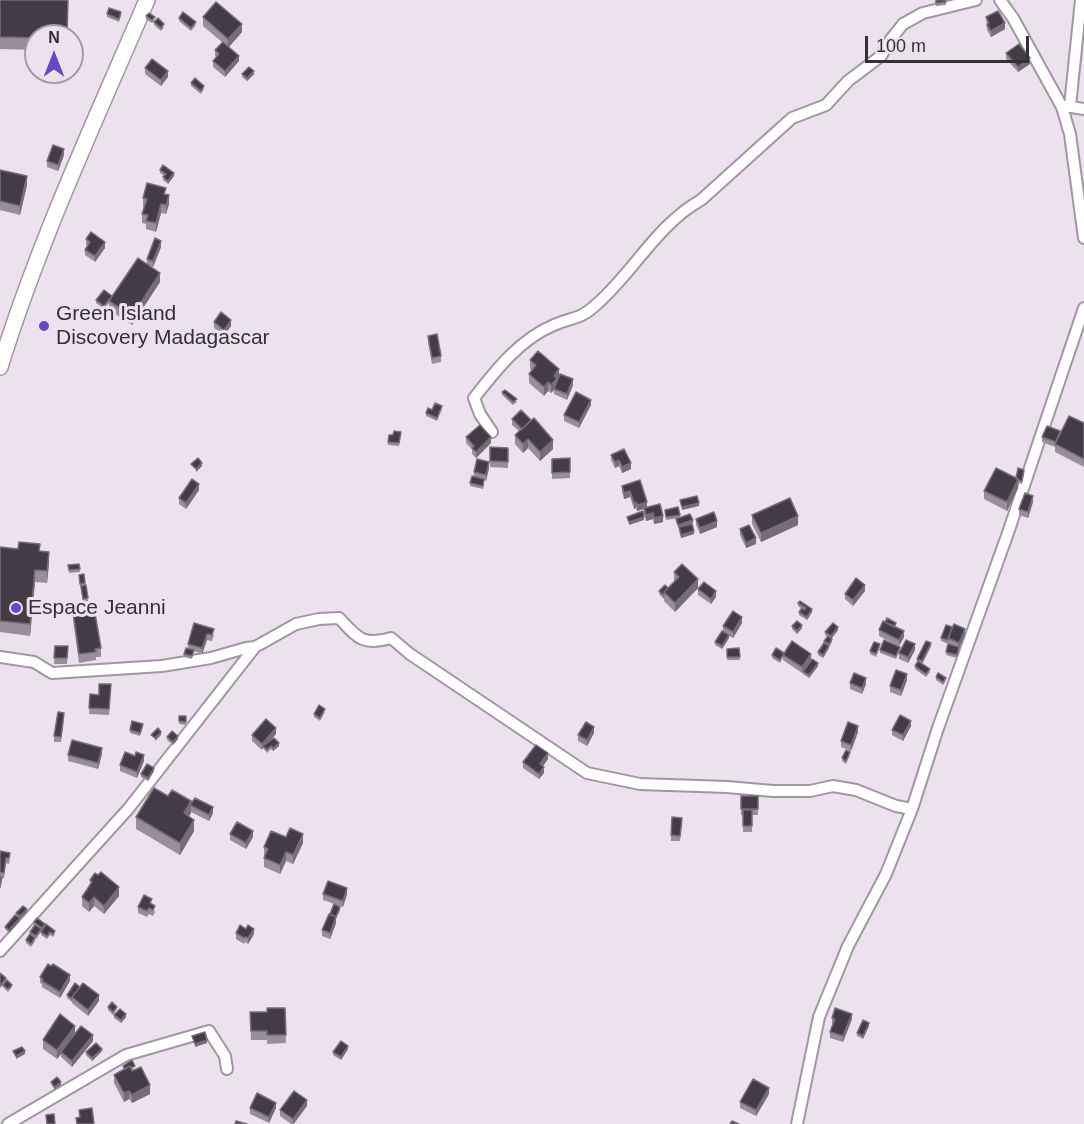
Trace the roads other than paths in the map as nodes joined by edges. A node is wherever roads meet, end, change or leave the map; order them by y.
1 (147, 0) edge
2 (976, 0) edge
3 (1000, 0) edge
4 (1081, 0) edge
5 (1066, 106) junction
6 (1084, 109) edge
7 (1084, 238) edge
8 (1084, 308) edge
9 (0, 367) edge
10 (492, 432) dead end
11 (255, 647) junction
12 (0, 657) edge
13 (912, 809) junction
14 (0, 951) edge
15 (226, 1069) dead end
16 (9, 1124) edge
17 (797, 1124) edge

1 - 9 main road
2 - 10 street
3 - 5 street
4 - 5 street
5 - 6 street
5 - 7 street
8 - 13 street
11 - 12 street
11 - 13 street
11 - 14 street
13 - 17 street
15 - 16 street

